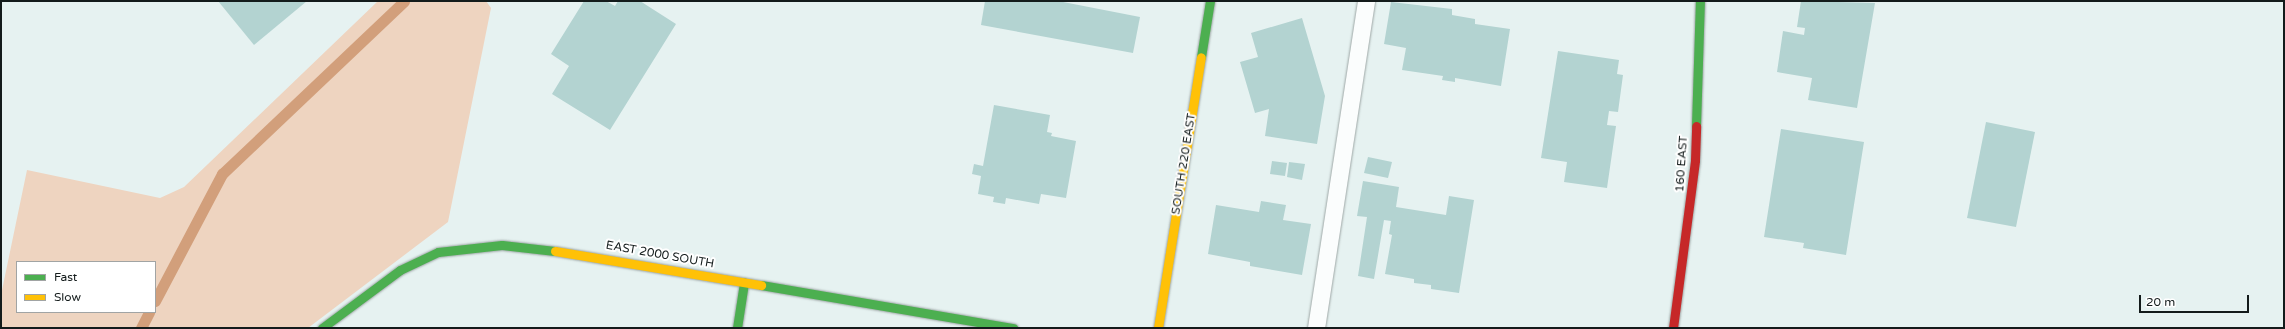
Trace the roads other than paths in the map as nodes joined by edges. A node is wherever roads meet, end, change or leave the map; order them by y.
1 (1210, 1) edge
2 (1366, 1) edge
3 (1700, 1) edge
4 (744, 283) junction
5 (322, 328) edge
6 (737, 328) edge
7 (1013, 328) edge
8 (1158, 328) edge
9 (1316, 328) edge
10 (1673, 328) edge

1 - 8 street, SOUTH 220 EAST
2 - 9 lane
3 - 10 street, 160 EAST
4 - 5 street, EAST 2000 SOUTH
4 - 6 street
4 - 7 street, EAST 2000 SOUTH

